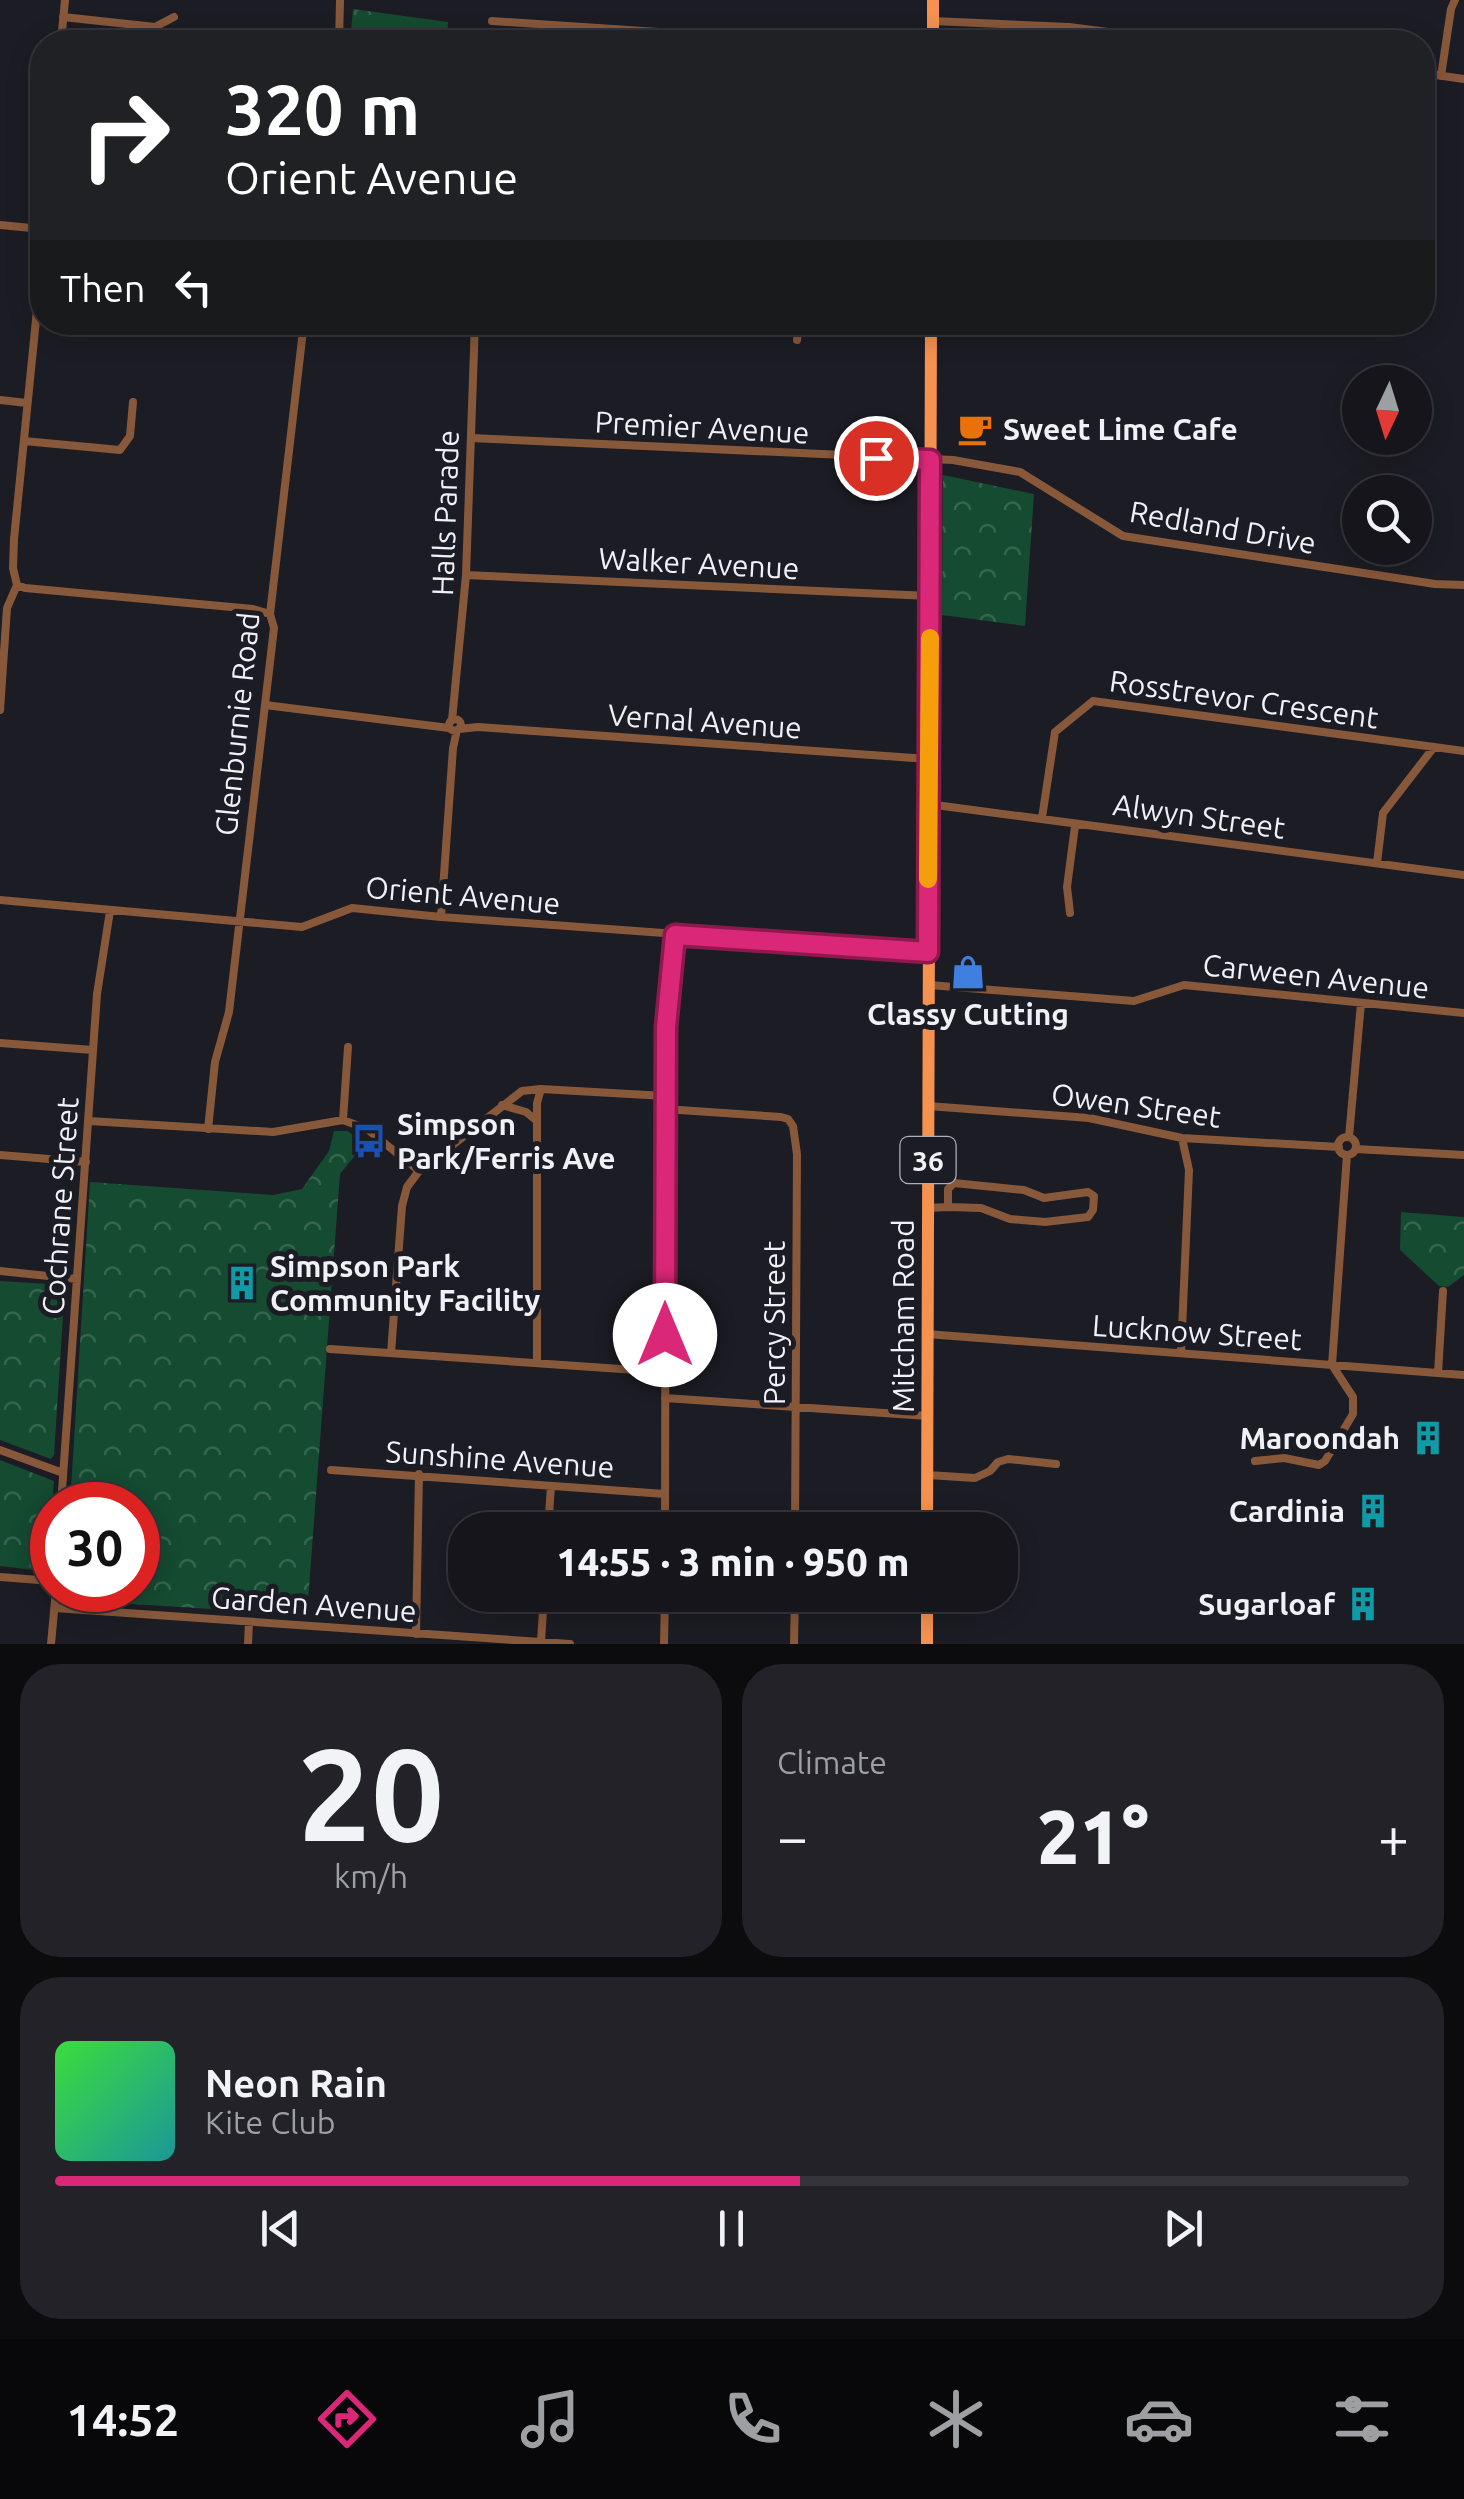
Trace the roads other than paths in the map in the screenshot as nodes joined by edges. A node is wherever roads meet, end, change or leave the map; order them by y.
1 (65, 0) edge
2 (340, 0) edge
3 (933, 0) edge
4 (1456, 0) edge
5 (63, 16) junction
6 (174, 17) dead end
7 (492, 20) dead end
8 (933, 21) junction
9 (62, 30) edge
10 (339, 30) edge
11 (636, 30) edge
12 (933, 30) edge
13 (1087, 30) edge
14 (1435, 75) edge
15 (1441, 76) junction
16 (1464, 78) edge
17 (0, 225) edge
18 (30, 228) edge
19 (35, 335) edge
20 (302, 335) edge
21 (475, 335) edge
22 (798, 335) edge
23 (931, 335) edge
24 (798, 340) dead end
25 (0, 400) edge
26 (134, 402) dead end
27 (27, 403) junction
28 (471, 438) junction
29 (24, 441) junction
30 (930, 460) junction
31 (0, 538) edge
32 (14, 540) junction
33 (466, 574) junction
34 (18, 585) junction
35 (1464, 585) edge
36 (930, 596) junction
37 (270, 614) junction
38 (0, 697) edge
39 (265, 705) junction
40 (0, 710) edge
41 (455, 725) junction
42 (1434, 747) junction
43 (1464, 751) edge
44 (928, 759) junction
45 (928, 804) junction
46 (1042, 818) junction
47 (1075, 826) junction
48 (1376, 863) junction
49 (1464, 875) edge
50 (0, 900) edge
51 (110, 911) junction
52 (1070, 913) dead end
53 (441, 917) junction
54 (238, 924) junction
55 (675, 935) junction
56 (928, 952) junction
57 (927, 985) junction
58 (1361, 1003) junction
59 (1464, 1013) edge
60 (0, 1043) edge
61 (348, 1047) dead end
62 (93, 1050) junction
63 (541, 1088) junction
64 (665, 1096) junction
65 (502, 1105) junction
66 (928, 1106) junction
67 (665, 1110) junction
68 (342, 1120) junction
69 (88, 1121) junction
70 (538, 1121) junction
71 (208, 1129) junction
72 (1348, 1137) junction
73 (1182, 1138) junction
74 (1339, 1147) junction
75 (1356, 1149) junction
76 (0, 1155) edge
77 (1347, 1155) junction
78 (1464, 1155) edge
79 (86, 1162) junction
80 (419, 1171) junction
81 (928, 1208) junction
82 (948, 1208) junction
83 (0, 1271) edge
84 (77, 1279) junction
85 (1443, 1291) dead end
86 (927, 1334) junction
87 (330, 1348) dead end
88 (391, 1353) junction
89 (1181, 1353) junction
90 (537, 1363) junction
91 (1332, 1365) junction
92 (665, 1372) junction
93 (1438, 1373) junction
94 (1464, 1375) edge
95 (665, 1398) junction
96 (796, 1408) junction
97 (928, 1416) junction
98 (0, 1450) edge
99 (1254, 1461) dead end
100 (1056, 1464) dead end
101 (331, 1470) dead end
102 (64, 1473) junction
103 (419, 1474) junction
104 (928, 1476) junction
105 (63, 1482) edge
106 (551, 1486) junction
107 (665, 1494) junction
108 (549, 1512) edge
109 (665, 1512) edge
110 (795, 1512) edge
111 (928, 1512) edge
112 (0, 1577) edge
113 (30, 1579) edge
114 (55, 1612) edge
115 (110, 1612) edge
116 (543, 1612) edge
117 (664, 1612) edge
118 (795, 1612) edge
119 (927, 1612) edge
120 (249, 1622) junction
121 (416, 1634) junction
122 (526, 1642) edge
123 (541, 1642) edge
124 (51, 1644) edge
125 (248, 1644) edge
126 (570, 1644) edge
127 (664, 1644) edge
128 (794, 1644) edge
129 (927, 1644) edge

1 - 5 street
2 - 10 street
3 - 8 main road
4 - 15 street
5 - 6 street
5 - 9 street
7 - 11 street
8 - 12 main road
8 - 13 street
14 - 15 street
15 - 16 street
17 - 18 street
19 - 27 street
20 - 37 street, Glenburnie Road
21 - 28 street, Halls Parade
22 - 24 street
23 - 30 main road, Mitcham Road / 36
25 - 27 street
26 - 29 street
27 - 29 street
28 - 30 street, Premier Avenue
28 - 33 street, Halls Parade
29 - 32 street
30 - 35 street, Redland Drive
30 - 36 main road, Mitcham Road / 36
31 - 32 street
32 - 34 street
33 - 36 street, Walker Avenue
33 - 41 street, Halls Parade
34 - 37 street
34 - 38 street
36 - 44 main road, Mitcham Road / 36
37 - 39 street, Glenburnie Road
38 - 40 street
39 - 41 street, Vernal Avenue
39 - 54 street, Glenburnie Road
41 - 44 street, Vernal Avenue
41 - 53 street, Halls Parade
42 - 43 street, Rosstrevor Crescent
42 - 46 street, Rosstrevor Crescent
42 - 48 street
44 - 45 main road, Mitcham Road / 36
45 - 46 street, Alwyn Street
45 - 56 main road, Mitcham Road / 36
46 - 47 street, Alwyn Street
47 - 48 street, Alwyn Street
47 - 52 street
48 - 49 street, Alwyn Street
50 - 51 street, Orient Avenue
51 - 54 street, Orient Avenue
51 - 62 street, Cochrane Street
53 - 54 street, Orient Avenue
53 - 55 street, Orient Avenue
54 - 71 street, Glenburnie Road
55 - 56 street, Orient Avenue
55 - 64 street
56 - 57 main road, Mitcham Road / 36
57 - 58 street, Carween Avenue
57 - 66 main road, Mitcham Road / 36
58 - 59 street, Carween Avenue
58 - 72 street
60 - 62 street
61 - 68 street
62 - 69 street, Cochrane Street
63 - 64 street
63 - 65 street
63 - 70 street
64 - 67 street
65 - 70 street
65 - 80 street
66 - 73 street, Owen Street
66 - 81 main road, Mitcham Road / 36
67 - 92 street
67 - 96 street, Percy Street
68 - 71 street
68 - 80 street
69 - 71 street
69 - 79 street, Cochrane Street
70 - 90 street
72 - 74 street
72 - 75 street
73 - 74 street, Owen Street
73 - 89 street
74 - 77 street
75 - 77 street
75 - 78 street
76 - 79 street
77 - 91 street
79 - 84 street, Cochrane Street
80 - 88 street
81 - 82 street
81 - 86 main road, Mitcham Road / 36
82 - 82 street
83 - 84 street
84 - 102 street, Cochrane Street
85 - 93 street
86 - 89 street, Lucknow Street
86 - 97 main road, Mitcham Road / 36
87 - 88 street
88 - 90 street
89 - 91 street, Lucknow Street
90 - 92 street
91 - 93 street, Lucknow Street
91 - 99 street
92 - 95 street
93 - 94 street, Lucknow Street
95 - 96 street
95 - 107 street
96 - 97 street
96 - 110 street, Percy Street
97 - 104 main road, Mitcham Road / 36
98 - 102 street
100 - 104 street
101 - 103 street, Sunshine Avenue
102 - 105 street, Cochrane Street
103 - 106 street, Sunshine Avenue
103 - 121 street
104 - 111 main road, Mitcham Road / 36
106 - 107 street, Sunshine Avenue
106 - 108 street
107 - 109 street
112 - 113 street
114 - 124 street
115 - 120 street, Garden Avenue
116 - 123 street
117 - 127 street
118 - 128 street
119 - 129 main road
120 - 121 street, Garden Avenue
120 - 125 street
121 - 122 street, Garden Avenue
122 - 123 street, Garden Avenue
123 - 126 street, Garden Avenue

